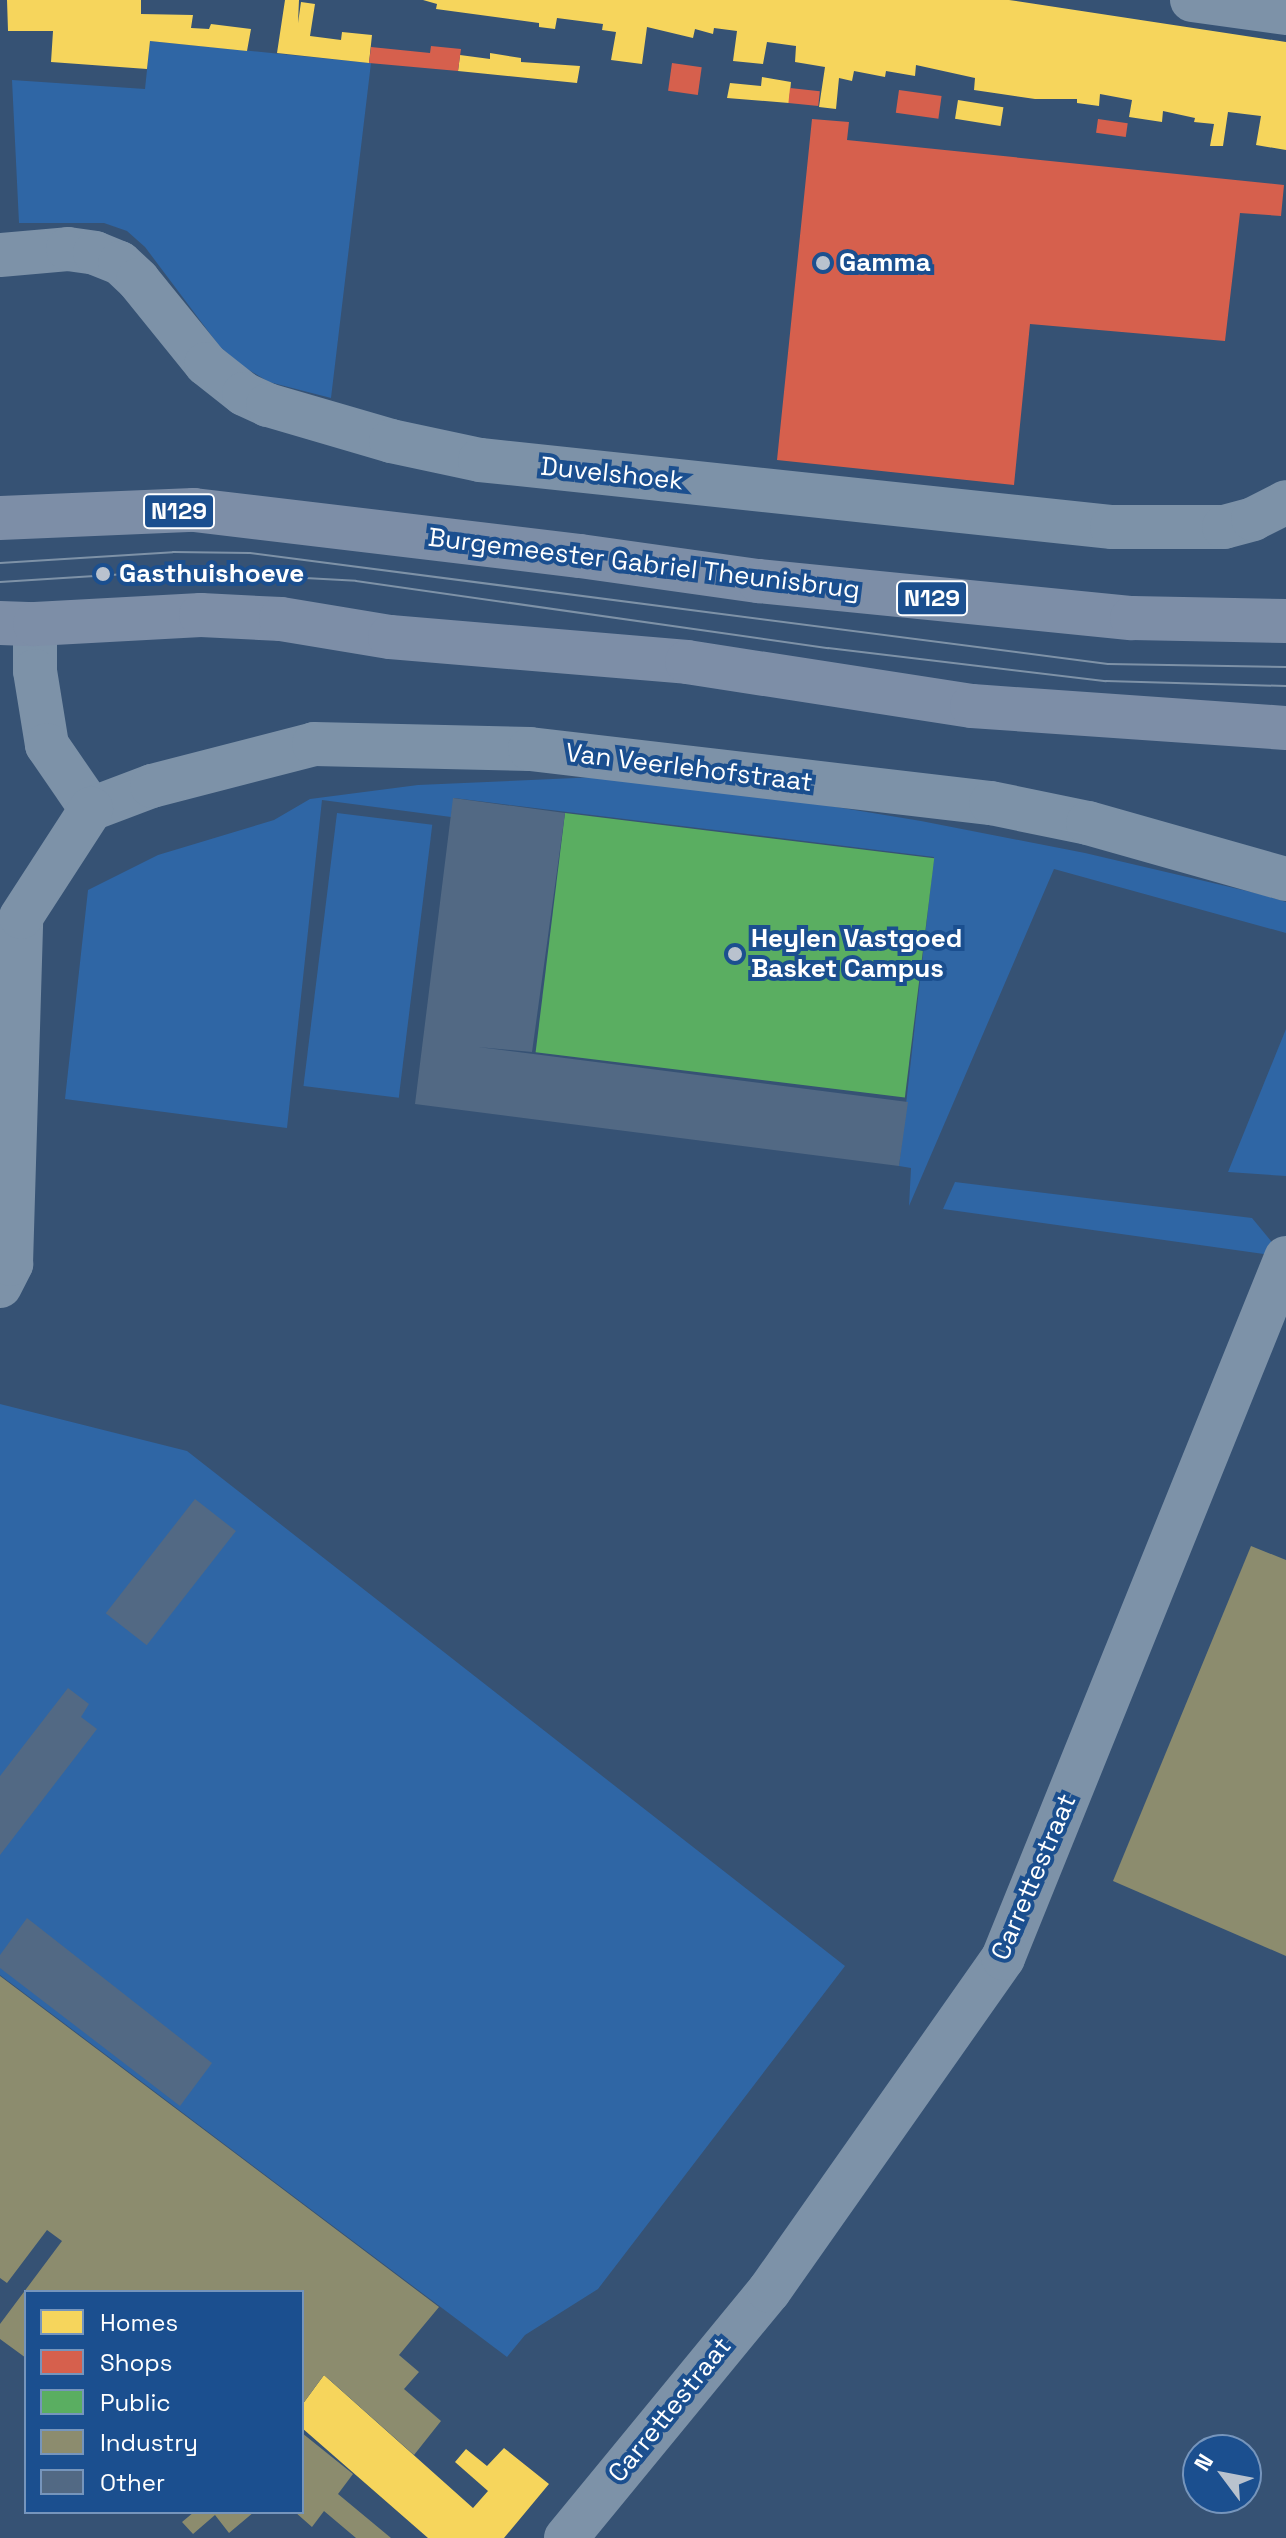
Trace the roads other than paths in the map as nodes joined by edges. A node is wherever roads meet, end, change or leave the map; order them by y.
1 (1192, 0) edge
2 (1286, 13) edge
3 (0, 255) edge
4 (1286, 502) edge
5 (1, 512) edge
6 (1286, 621) edge
7 (17, 623) edge
8 (1286, 728) edge
9 (91, 809) junction
10 (1286, 879) edge
11 (1286, 1258) edge
12 (0, 1286) edge
13 (566, 2538) edge

1 - 2 street
3 - 4 street, Duvelshoek
5 - 6 main road, Burgemeester Gabriel Theunisbrug / N129
7 - 8 main road
7 - 9 street
9 - 10 street, Van Veerlehofstraat
9 - 12 street
11 - 13 street, Carrettestraat

